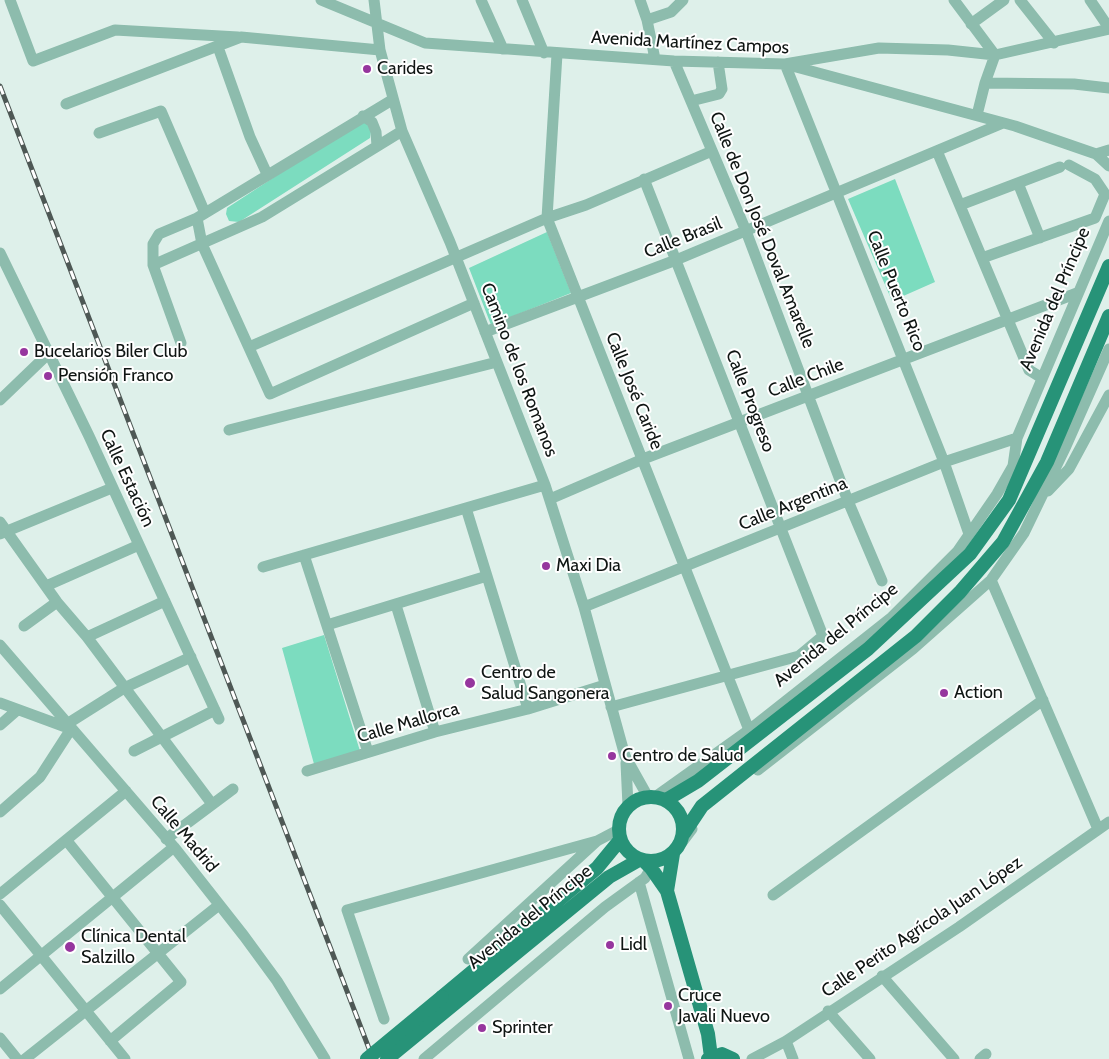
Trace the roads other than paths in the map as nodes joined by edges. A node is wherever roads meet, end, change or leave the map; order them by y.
1 (10, 0) edge
2 (321, 0) edge
3 (374, 0) edge
4 (481, 0) edge
5 (522, 0) edge
6 (640, 0) edge
7 (684, 0) edge
8 (954, 0) edge
9 (1004, 0) edge
10 (1020, 0) edge
11 (1090, 0) edge
12 (647, 20) junction
13 (971, 24) junction
14 (377, 25) junction
15 (1109, 29) edge
16 (242, 37) junction
17 (1054, 43) junction
18 (218, 47) junction
19 (503, 49) junction
20 (380, 50) junction
21 (544, 53) junction
22 (557, 54) junction
23 (995, 55) junction
24 (655, 59) junction
25 (674, 61) junction
26 (718, 62) junction
27 (785, 64) junction
28 (985, 83) junction
29 (1109, 88) edge
30 (392, 100) junction
31 (691, 101) junction
32 (66, 104) dead end
33 (363, 116) junction
34 (977, 116) junction
35 (1003, 123) junction
36 (402, 131) junction
37 (100, 133) dead end
38 (377, 146) junction
39 (712, 150) junction
40 (1109, 150) edge
41 (938, 151) junction
42 (1096, 154) junction
43 (1109, 166) edge
44 (267, 174) junction
45 (644, 179) junction
46 (1018, 183) junction
47 (837, 192) junction
48 (960, 205) junction
49 (201, 216) junction
50 (547, 218) junction
51 (1109, 221) edge
52 (746, 231) junction
53 (1040, 238) junction
54 (202, 244) junction
55 (0, 253) edge
56 (456, 257) junction
57 (982, 258) junction
58 (676, 260) junction
59 (154, 264) junction
60 (1109, 266) edge
61 (1077, 293) junction
62 (578, 298) junction
63 (474, 303) junction
64 (1109, 316) edge
65 (1008, 319) junction
66 (485, 332) junction
67 (181, 344) dead end
68 (249, 346) junction
69 (1109, 348) edge
70 (49, 353) junction
71 (904, 359) junction
72 (497, 362) junction
73 (1042, 378) junction
74 (1109, 395) edge
75 (808, 396) junction
76 (0, 400) edge
77 (739, 422) junction
78 (229, 430) dead end
79 (1018, 438) junction
80 (643, 459) junction
81 (944, 462) junction
82 (545, 485) junction
83 (112, 488) junction
84 (550, 499) junction
85 (1040, 500) junction
86 (848, 501) junction
87 (466, 508) junction
88 (781, 528) junction
89 (2, 530) edge
90 (969, 534) junction
91 (139, 544) junction
92 (304, 555) junction
93 (684, 566) junction
94 (263, 567) dead end
95 (487, 576) junction
96 (991, 580) junction
97 (882, 581) dead end
98 (46, 586) junction
99 (165, 601) junction
100 (57, 602) junction
101 (396, 605) junction
102 (584, 607) junction
103 (327, 625) junction
104 (24, 626) dead end
105 (87, 637) junction
106 (0, 645) edge
107 (191, 657) junction
108 (727, 675) junction
109 (605, 685) junction
110 (124, 688) junction
111 (1042, 700) junction
112 (0, 703) edge
113 (611, 707) junction
114 (528, 709) junction
115 (16, 711) junction
116 (0, 725) edge
117 (69, 726) junction
118 (749, 730) junction
119 (435, 732) junction
120 (162, 738) junction
121 (134, 751) dead end
122 (368, 752) junction
123 (625, 756) junction
124 (307, 771) dead end
125 (233, 789) dead end
126 (126, 791) junction
127 (656, 798) junction
128 (212, 804) junction
129 (628, 806) junction
130 (0, 812) edge
131 (1109, 822) edge
132 (1098, 829) junction
133 (619, 835) junction
134 (67, 841) junction
135 (598, 841) junction
136 (170, 843) junction
137 (679, 844) junction
138 (645, 863) junction
139 (639, 882) junction
140 (667, 891) junction
141 (0, 894) edge
142 (773, 895) dead end
143 (112, 897) junction
144 (219, 904) junction
145 (0, 905) edge
146 (158, 954) junction
147 (41, 955) junction
148 (468, 959) dead end
149 (882, 976) junction
150 (0, 988) edge
151 (445, 1002) junction
152 (86, 1011) junction
153 (828, 1011) junction
154 (384, 1019) dead end
155 (0, 1038) edge
156 (110, 1041) junction
157 (786, 1041) junction
158 (719, 1057) edge
159 (17, 1059) edge
160 (25, 1059) edge
161 (125, 1059) edge
162 (324, 1059) edge
163 (367, 1059) edge
164 (387, 1059) edge
165 (424, 1059) edge
166 (689, 1059) edge
167 (752, 1059) edge
168 (793, 1059) edge
169 (870, 1059) edge
170 (954, 1059) edge

1 - 16 street
2 - 14 street, Avenida Martínez Campos
3 - 14 street, Camino de los Romanos
4 - 19 street
5 - 21 street
6 - 12 street
7 - 12 street
8 - 13 street
9 - 13 street
10 - 17 street
11 - 15 street
12 - 24 street
13 - 23 street
14 - 19 street, Avenida Martínez Campos
14 - 20 street, Camino de los Romanos
15 - 17 street
16 - 18 street
16 - 20 street
17 - 23 street
18 - 32 street
18 - 44 street
19 - 21 street, Avenida Martínez Campos
20 - 30 street, Camino de los Romanos
21 - 22 street, Avenida Martínez Campos
22 - 24 street, Avenida Martínez Campos
22 - 50 street, Calle José Caride
23 - 27 street
23 - 28 street
24 - 25 street, Avenida Martínez Campos
25 - 26 street, Avenida Martínez Campos
25 - 31 street, Calle de Don José Doval Amarelle
26 - 27 street, Avenida Martínez Campos
26 - 31 street
27 - 34 street, Avenida Martínez Campos
27 - 47 street, Calle Puerto Rico
28 - 29 street
28 - 34 street
30 - 33 street
30 - 36 street, Camino de los Romanos
31 - 39 street, Calle de Don José Doval Amarelle
33 - 38 street
33 - 44 street
34 - 35 street, Avenida Martínez Campos
35 - 41 street, Calle Brasil
35 - 42 street, Avenida Martínez Campos
36 - 38 street
36 - 56 street, Camino de los Romanos
37 - 49 street
38 - 54 street
39 - 45 street
39 - 52 street, Calle de Don José Doval Amarelle
40 - 42 street
41 - 47 street, Calle Brasil
41 - 48 street
42 - 43 street, Avenida Martínez Campos
44 - 49 street
45 - 50 street
45 - 58 street, Calle Progreso
46 - 48 street
46 - 53 street
46 - 53 street
47 - 52 street, Calle Brasil
47 - 71 street, Calle Puerto Rico
48 - 57 street
49 - 54 street
49 - 59 street
50 - 56 street
50 - 62 street, Calle José Caride
51 - 61 street, Avenida del Príncipe
52 - 58 street, Calle Brasil
52 - 75 street, Calle de Don José Doval Amarelle
53 - 57 street
54 - 59 street
54 - 68 street
55 - 70 street, Calle Estación
56 - 63 street, Camino de los Romanos
56 - 68 street
57 - 65 street
58 - 62 street, Calle Brasil
58 - 77 street, Calle Progreso
59 - 67 street
60 - 127 main road, Avenida del Príncipe
61 - 65 street, Calle Chile
61 - 73 street, Avenida del Príncipe
62 - 66 street, Calle Brasil
62 - 80 street, Calle José Caride
63 - 66 street, Camino de los Romanos
63 - 68 street
64 - 137 main road
65 - 71 street, Calle Chile
65 - 73 street
66 - 72 street, Camino de los Romanos
69 - 85 street
70 - 76 street
70 - 83 street, Calle Estación
71 - 75 street, Calle Chile
71 - 81 street, Calle Puerto Rico
72 - 78 street
72 - 82 street, Camino de los Romanos
73 - 79 street, Avenida del Príncipe
74 - 85 street
75 - 77 street, Calle Chile
75 - 86 street, Calle de Don José Doval Amarelle
77 - 80 street, Calle Chile
77 - 88 street, Calle Progreso
79 - 81 street, Calle Argentina
79 - 90 street, Avenida del Príncipe
80 - 84 street, Calle Chile
80 - 93 street, Calle José Caride
81 - 86 street, Calle Argentina
81 - 90 street, Calle Puerto Rico
82 - 84 street, Camino de los Romanos
82 - 87 street
83 - 89 street
83 - 91 street, Calle Estación
84 - 102 street, Camino de los Romanos
85 - 96 street
86 - 88 street, Calle Argentina
86 - 97 street, Calle de Don José Doval Amarelle
87 - 92 street
87 - 95 street
88 - 93 street, Calle Argentina
88 - 108 street, Calle Progreso
89 - 98 street
90 - 118 street, Avenida del Príncipe
91 - 98 street
91 - 99 street, Calle Estación
92 - 94 street
92 - 103 street
93 - 102 street, Calle Argentina
93 - 108 street, Calle José Caride
95 - 101 street
95 - 114 street
96 - 111 street
96 - 137 street
98 - 100 street
99 - 105 street
99 - 107 street, Calle Estación
100 - 104 street
100 - 105 street
101 - 103 street
101 - 119 street
102 - 109 street, Camino de los Romanos
103 - 122 street
105 - 110 street
106 - 117 street, Calle Madrid
107 - 110 street
107 - 120 street, Calle Estación
108 - 113 street
108 - 118 street, Calle José Caride
109 - 113 street, Camino de los Romanos
109 - 114 street, Calle Mallorca
110 - 117 street
110 - 120 street
111 - 132 street
111 - 142 street
112 - 115 street
113 - 123 street, Camino de los Romanos
114 - 119 street, Calle Mallorca
115 - 116 street
115 - 117 street
117 - 126 street, Calle Madrid
117 - 130 street
118 - 127 street, Avenida del Príncipe
119 - 122 street, Calle Mallorca
120 - 121 street
120 - 128 street
122 - 124 street, Calle Mallorca
123 - 127 street, Camino de los Romanos
123 - 129 street, Camino de los Romanos
125 - 128 street
126 - 134 street
126 - 136 street, Calle Madrid
127 - 129 main road
127 - 137 main road
128 - 136 street
129 - 133 main road
131 - 132 street, Calle Perito Agrícola Juan López
132 - 149 street, Calle Perito Agrícola Juan López
133 - 135 street, Avenida del Príncipe
133 - 138 main road
133 - 151 main road, Avenida del Príncipe
134 - 141 street
134 - 143 street
135 - 148 street, Avenida del Príncipe
135 - 154 street
136 - 143 street
136 - 144 street, Calle Madrid
137 - 138 main road
137 - 140 main road
138 - 139 street
138 - 140 main road
138 - 151 main road, Avenida del Príncipe
139 - 165 street
139 - 166 street
140 - 158 main road
143 - 146 street
143 - 147 street
144 - 146 street
144 - 162 street, Calle Madrid
145 - 147 street
146 - 152 street
146 - 156 street
147 - 150 street
147 - 152 street
149 - 153 street, Calle Perito Agrícola Juan López
149 - 170 street
151 - 163 main road, bridge
151 - 164 main road
152 - 156 street
152 - 160 street
153 - 157 street, Calle Perito Agrícola Juan López
153 - 169 street
155 - 159 street
156 - 161 street
157 - 167 street, Calle Perito Agrícola Juan López
157 - 168 street

